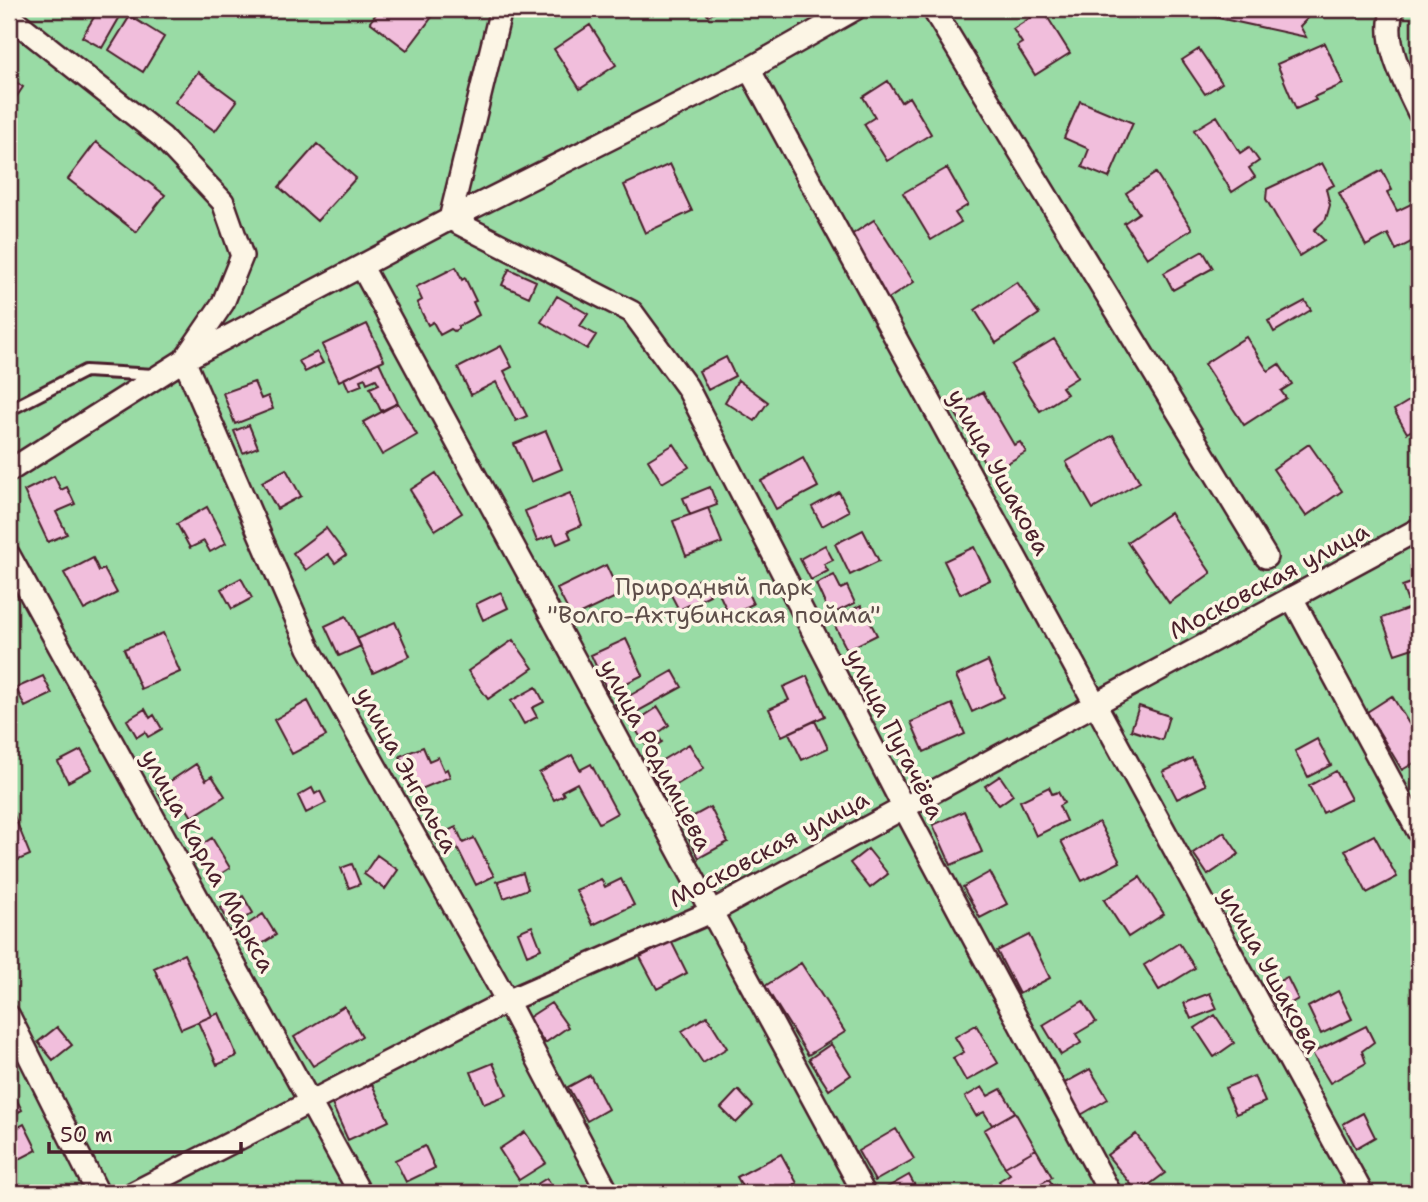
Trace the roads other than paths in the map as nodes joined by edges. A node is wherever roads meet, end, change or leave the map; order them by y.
1 (500, 9) edge
2 (855, 9) edge
3 (933, 9) edge
4 (1394, 9) edge
5 (9, 16) edge
6 (749, 69) junction
7 (1419, 113) edge
8 (450, 219) junction
9 (362, 267) junction
10 (184, 360) junction
11 (160, 375) junction
12 (9, 410) edge
13 (9, 471) edge
14 (1419, 529) edge
15 (9, 555) edge
16 (1266, 556) dead end
17 (1292, 598) junction
18 (1095, 704) junction
19 (904, 808) junction
20 (1419, 833) edge
21 (711, 912) junction
22 (507, 1001) junction
23 (9, 1016) edge
24 (310, 1102) junction
25 (98, 1193) edge
26 (133, 1193) edge
27 (360, 1193) edge
28 (608, 1193) edge
29 (864, 1193) edge
30 (1110, 1193) edge
31 (1362, 1193) edge

1 - 8 street
2 - 6 street
3 - 16 street
4 - 7 street
5 - 10 street
6 - 8 street
6 - 18 street, улица Ушакова
8 - 9 street
8 - 19 street, улица Пугачёва
9 - 10 street
9 - 21 street, улица Родимцева
10 - 11 street
10 - 22 street, улица Энгельса
11 - 12 lane
11 - 13 street
14 - 17 street, Московская улица
15 - 24 street, улица Карла Маркса
17 - 18 street, Московская улица
17 - 20 street
18 - 19 street, Московская улица
18 - 31 street, улица Ушакова
19 - 21 street, Московская улица
19 - 30 street, улица Пугачёва
21 - 22 street, Московская улица
21 - 29 street, улица Родимцева
22 - 24 street, Московская улица
22 - 28 street, улица Энгельса
23 - 25 street
24 - 26 street, Московская улица
24 - 27 street, улица Карла Маркса

